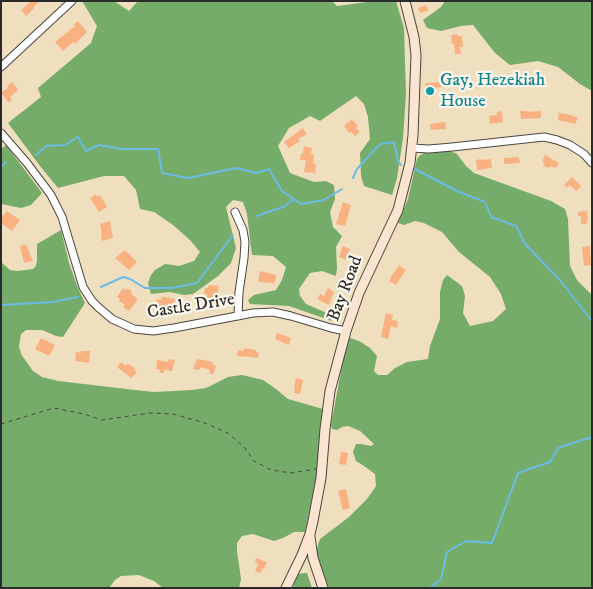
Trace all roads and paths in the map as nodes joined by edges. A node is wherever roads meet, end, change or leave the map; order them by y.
1 (72, 1) edge
2 (404, 1) edge
3 (1, 67) edge
4 (1, 133) edge
5 (412, 148) junction
6 (592, 163) edge
7 (235, 212) dead end
8 (238, 316) junction
9 (346, 331) junction
10 (1, 424) edge
11 (322, 468) junction
12 (310, 534) junction
13 (286, 588) edge
14 (323, 588) edge

1 - 3 street
2 - 5 main road, Bay Road
4 - 8 street, Castle Drive
5 - 6 street
5 - 9 main road, Bay Road
7 - 8 street
8 - 9 street, Castle Drive
9 - 11 main road, Bay Road
10 - 11 path
11 - 12 main road, Bay Road
12 - 13 main road, Bay Road
12 - 14 main road

